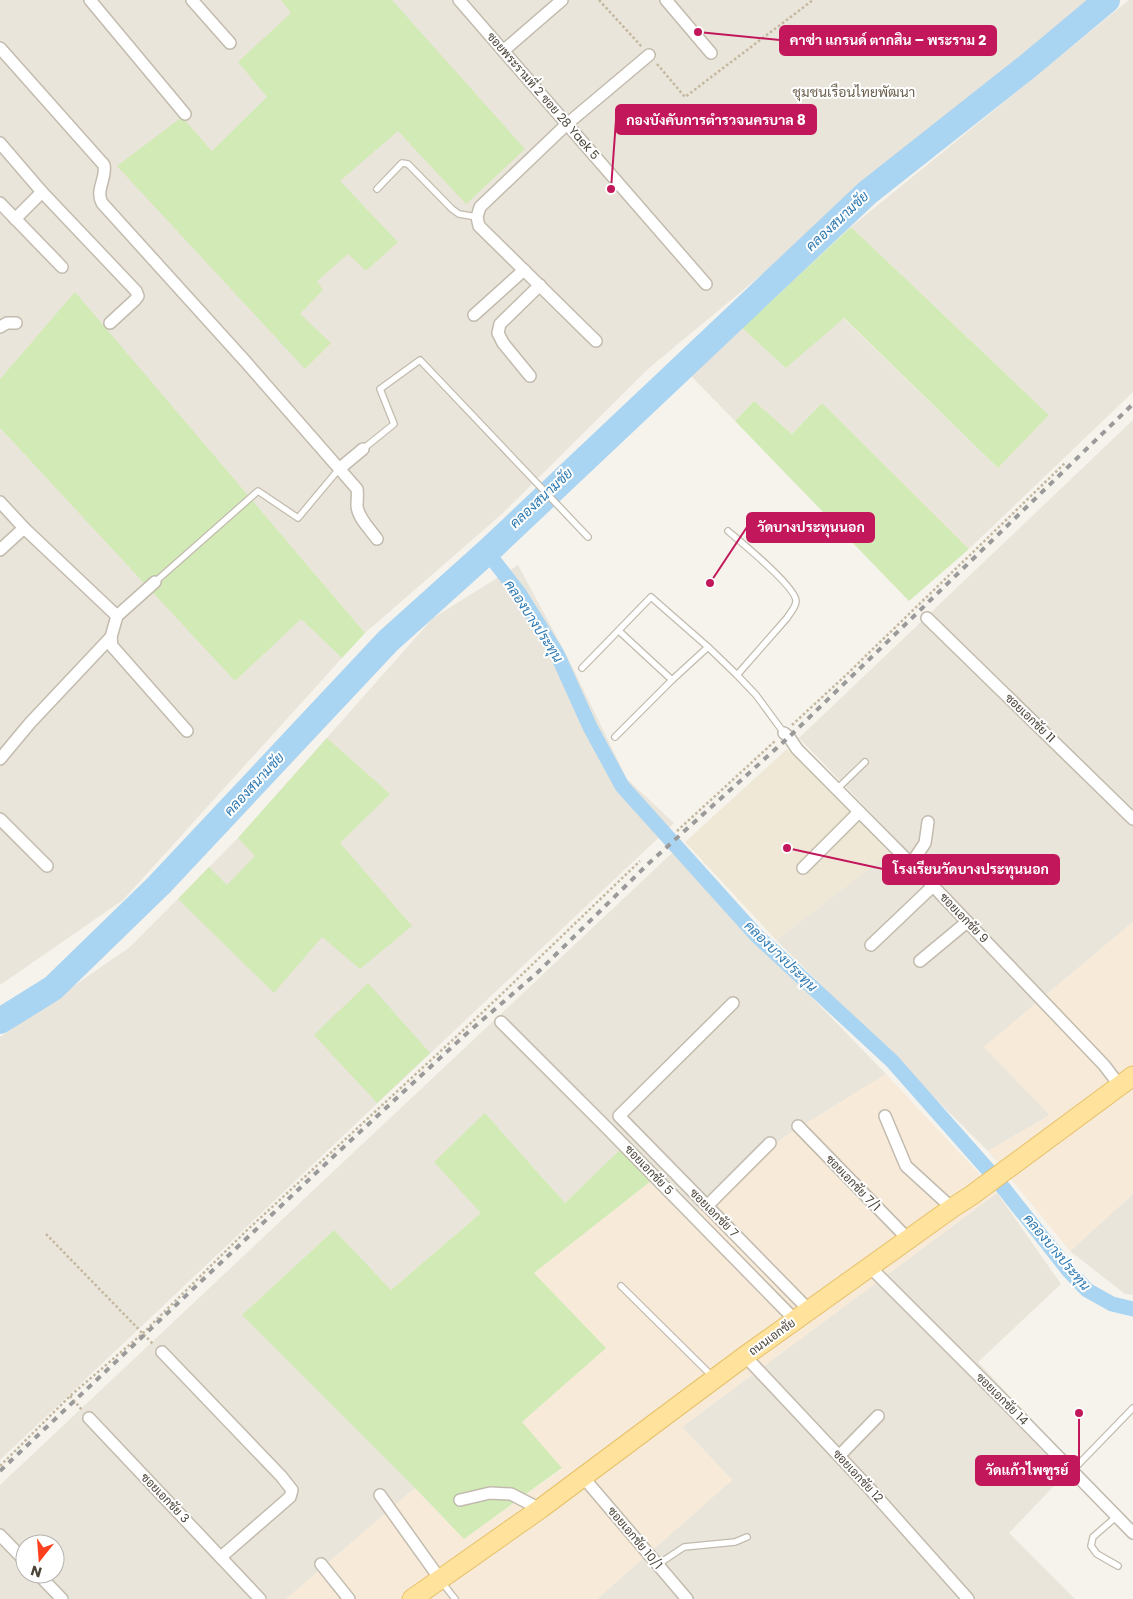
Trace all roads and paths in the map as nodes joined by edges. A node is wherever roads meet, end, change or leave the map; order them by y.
1 (90, 0) edge
2 (192, 0) edge
3 (459, 0) edge
4 (562, 0) edge
5 (666, 0) edge
6 (230, 43) dead end
7 (0, 48) edge
8 (503, 51) junction
9 (711, 52) dead end
10 (649, 55) dead end
11 (185, 114) dead end
12 (567, 124) junction
13 (0, 143) edge
14 (377, 189) dead end
15 (42, 192) junction
16 (0, 203) edge
17 (477, 217) junction
18 (15, 219) junction
19 (62, 267) dead end
20 (524, 270) junction
21 (706, 284) dead end
22 (540, 286) junction
23 (474, 315) dead end
24 (16, 322) dead end
25 (110, 323) dead end
26 (0, 327) edge
27 (596, 340) dead end
28 (530, 376) dead end
29 (363, 449) joint
30 (1064, 463) dead end
31 (339, 469) junction
32 (0, 502) edge
33 (24, 528) junction
34 (728, 531) dead end
35 (588, 538) dead end
36 (376, 539) dead end
37 (0, 550) edge
38 (155, 582) joint
39 (117, 616) junction
40 (927, 618) dead end
41 (619, 631) junction
42 (111, 637) junction
43 (708, 647) junction
44 (582, 668) dead end
45 (737, 675) junction
46 (672, 680) junction
47 (187, 731) dead end
48 (784, 733) junction
49 (615, 737) dead end
50 (0, 759) edge
51 (864, 762) dead end
52 (837, 789) junction
53 (859, 812) junction
54 (0, 819) edge
55 (1133, 819) edge
56 (928, 822) dead end
57 (677, 830) dead end
58 (640, 861) dead end
59 (911, 864) junction
60 (46, 866) dead end
61 (803, 868) dead end
62 (934, 886) junction
63 (967, 922) junction
64 (871, 945) dead end
65 (920, 961) dead end
66 (733, 1003) dead end
67 (501, 1022) dead end
68 (1126, 1081) edge
69 (886, 1116) dead end
70 (798, 1126) dead end
71 (770, 1143) dead end
72 (707, 1206) junction
73 (952, 1208) junction
74 (46, 1234) dead end
75 (908, 1239) junction
76 (870, 1267) junction
77 (621, 1286) dead end
78 (802, 1315) junction
79 (142, 1334) junction
80 (162, 1352) joint
81 (745, 1356) junction
82 (714, 1379) junction
83 (70, 1396) junction
84 (1133, 1408) edge
85 (878, 1416) dead end
86 (88, 1418) joint
87 (839, 1456) junction
88 (0, 1466) edge
89 (1072, 1471) junction
90 (583, 1476) junction
91 (380, 1495) dead end
92 (460, 1500) dead end
93 (540, 1509) junction
94 (1117, 1516) junction
95 (1133, 1533) edge
96 (0, 1535) edge
97 (747, 1538) dead end
98 (15, 1551) edge
99 (221, 1557) junction
100 (321, 1564) dead end
101 (657, 1565) junction
102 (1118, 1566) dead end
103 (440, 1579) junction
104 (48, 1584) edge
105 (62, 1599) edge
106 (260, 1599) edge
107 (349, 1599) edge
108 (412, 1599) edge
109 (455, 1599) edge
110 (687, 1599) edge
111 (968, 1599) edge

1 - 11 street
2 - 6 street
3 - 8 street, ซอยพระรามที่ 2 ซอย 28 Yaek 5
4 - 8 street
5 - 9 street
7 - 31 street
8 - 12 street, ซอยพระรามที่ 2 ซอย 28 Yaek 5
10 - 12 street
12 - 17 street
12 - 21 street, ซอยพระรามที่ 2 ซอย 28 Yaek 5
13 - 15 street
14 - 17 lane
15 - 18 street
15 - 25 street
16 - 18 street
17 - 20 street
18 - 19 street
20 - 22 street
20 - 23 street
22 - 27 street
22 - 28 street
24 - 26 street
29 - 31 street
29 - 35 lane
30 - 48 path
31 - 36 street
31 - 38 lane
32 - 33 street
33 - 37 street
33 - 39 street
34 - 45 lane
38 - 39 street
39 - 42 street
40 - 55 street, ซอยเอกชัย 11
41 - 43 lane
41 - 44 lane
41 - 46 lane
42 - 47 street
42 - 50 street
43 - 45 lane
43 - 46 lane
45 - 48 lane
46 - 49 lane
48 - 52 street, ซอยเอกชัย 9
48 - 57 path
51 - 52 lane
52 - 53 street, ซอยเอกชัย 9
53 - 59 street, ซอยเอกชัย 9
53 - 61 street
54 - 60 street
56 - 59 street
58 - 79 path
59 - 62 street, ซอยเอกชัย 9
62 - 63 street, ซอยเอกชัย 9
62 - 64 street
63 - 65 street
63 - 68 street, ซอยเอกชัย 9
66 - 72 street, ซอยเอกชัย 7
67 - 78 street, ซอยเอกชัย 5
68 - 73 main road, ถนนเอกชัย
69 - 73 street
70 - 75 street, ซอยเอกชัย 7/1
71 - 72 street
72 - 78 street, ซอยเอกชัย 7
73 - 75 main road, ถนนเอกชัย
74 - 79 path
75 - 76 main road, ถนนเอกชัย
76 - 78 main road, ถนนเอกชัย
76 - 89 street, ซอยเอกชัย 14
77 - 82 lane
78 - 81 main road, ถนนเอกชัย
79 - 80 path
79 - 83 path
80 - 99 street
81 - 82 main road, ถนนเอกชัย
81 - 87 street, ซอยเอกชัย 12
82 - 90 main road, ถนนเอกชัย
83 - 86 path
83 - 88 path
84 - 89 lane
85 - 87 street
86 - 99 street, ซอยเอกชัย 3
87 - 111 street, ซอยเอกชัย 12
89 - 94 street, ซอยเอกชัย 14
90 - 93 main road, ถนนเอกชัย
90 - 101 street, ซอยเอกชัย 10/1
91 - 103 street
92 - 93 street
93 - 103 main road, ถนนเอกชัย
94 - 95 street, ซอยเอกชัย 14
94 - 102 lane
96 - 98 street
97 - 101 lane
99 - 106 street, ซอยเอกชัย 3
100 - 107 street
101 - 110 street, ซอยเอกชัย 10/1
103 - 108 main road, ถนนเอกชัย
103 - 109 lane
104 - 105 street

